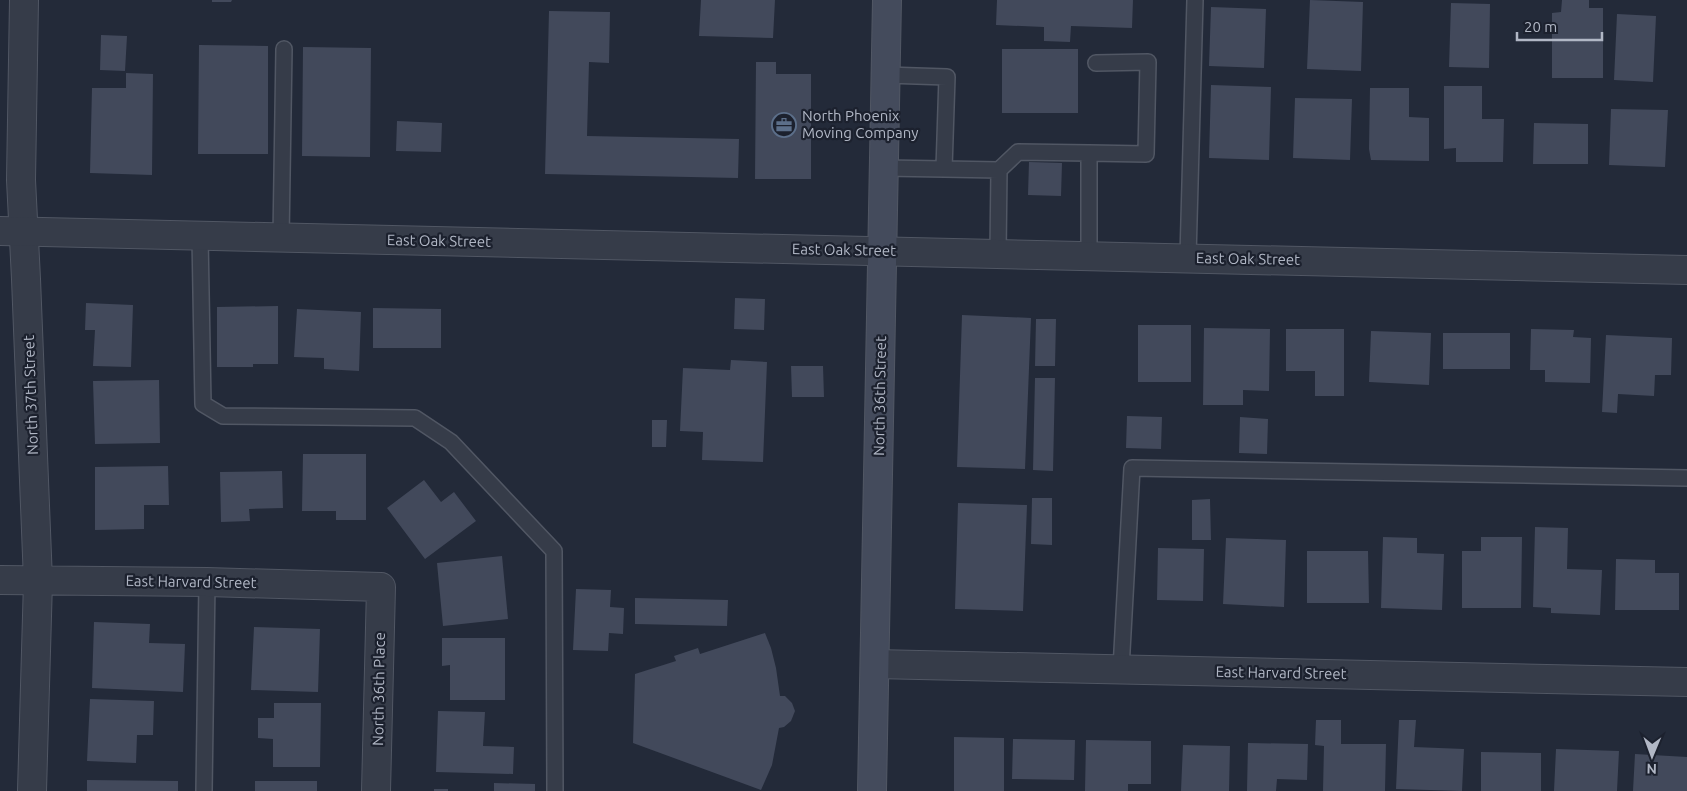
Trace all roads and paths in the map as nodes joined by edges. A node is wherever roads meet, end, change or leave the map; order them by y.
1 (24, 0) edge
2 (888, 0) edge
3 (1195, 0) edge
4 (284, 49) dead end
5 (1096, 63) dead end
6 (886, 75) junction
7 (1088, 153) junction
8 (884, 168) junction
9 (944, 169) junction
10 (998, 170) junction
11 (12, 231) edge
12 (200, 236) junction
13 (281, 238) junction
14 (883, 251) junction
15 (998, 253) junction
16 (1089, 255) junction
17 (1188, 257) junction
18 (1687, 270) edge
19 (1687, 478) edge
20 (0, 580) edge
21 (38, 581) junction
22 (207, 582) junction
23 (381, 587) joint
24 (875, 664) junction
25 (1121, 670) junction
26 (1687, 682) edge
27 (32, 791) edge
28 (204, 791) edge
29 (376, 791) edge
30 (555, 791) edge
31 (872, 791) edge

1 - 11 street, North 37th Street
2 - 6 main road, North 36th Street
3 - 17 lane
4 - 13 lane
5 - 7 lane
6 - 8 main road, North 36th Street
6 - 9 lane
7 - 10 lane
7 - 16 lane
8 - 9 lane
8 - 14 main road, North 36th Street
9 - 10 lane
10 - 15 lane
11 - 12 street, East Oak Street
11 - 21 street, North 37th Street
12 - 13 street, East Oak Street
12 - 30 lane
13 - 14 street, East Oak Street
14 - 15 street, East Oak Street
14 - 24 main road, North 36th Street
15 - 16 street, East Oak Street
16 - 17 street, East Oak Street
17 - 18 street, East Oak Street
19 - 25 lane
20 - 21 street, East Harvard Street
21 - 22 street, East Harvard Street
21 - 27 street, North 37th Street
22 - 23 street, East Harvard Street
22 - 28 lane
23 - 29 street, North 36th Place
24 - 25 street, East Harvard Street
24 - 31 main road, North 36th Street
25 - 26 street, East Harvard Street

